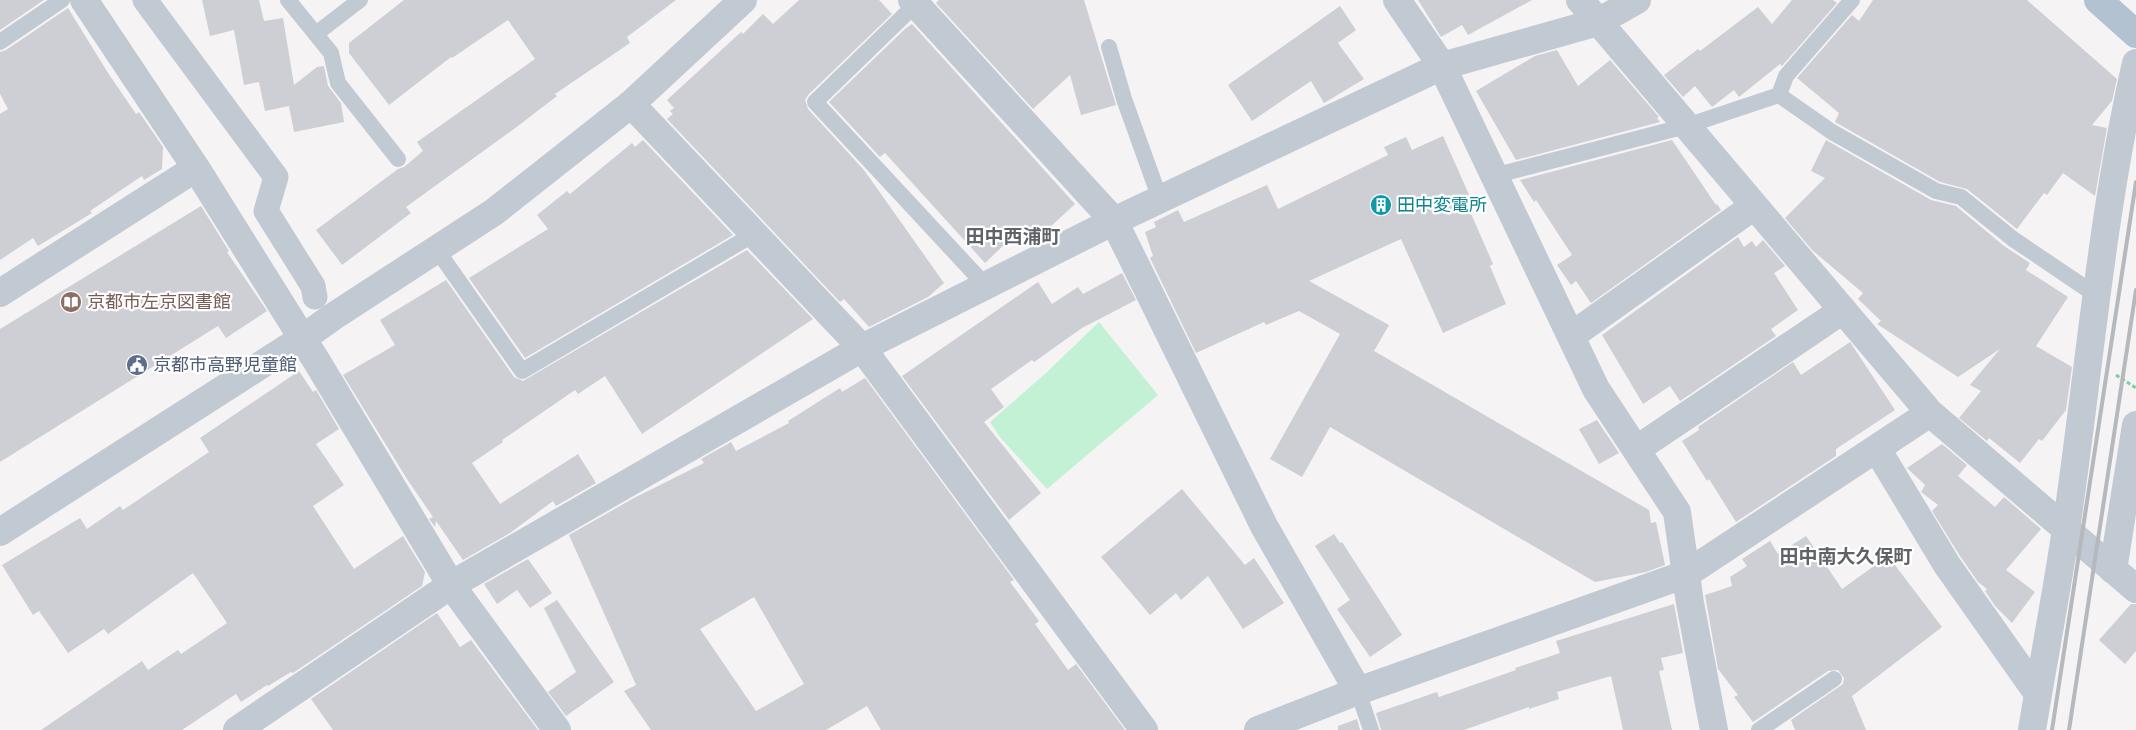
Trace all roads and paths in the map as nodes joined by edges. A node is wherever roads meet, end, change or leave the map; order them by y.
1 (62, 0) edge
2 (84, 0) edge
3 (145, 0) edge
4 (288, 0) edge
5 (360, 0) edge
6 (743, 0) edge
7 (1397, 0) edge
8 (1580, 0) edge
9 (1637, 0) edge
10 (1852, 0) edge
11 (2098, 0) edge
12 (914, 2) edge
13 (1598, 22) junction
14 (316, 33) junction
15 (2136, 34) edge
16 (0, 42) edge
17 (1109, 48) dead end
18 (2136, 63) edge
19 (1442, 66) junction
20 (1779, 95) junction
21 (631, 104) junction
22 (1686, 126) junction
23 (398, 159) dead end
24 (196, 168) junction
25 (1493, 176) junction
26 (1160, 199) junction
27 (1754, 206) junction
28 (1114, 221) junction
29 (754, 234) junction
30 (437, 250) junction
31 (987, 287) junction
32 (0, 293) edge
33 (2096, 295) junction
34 (315, 297) dead end
35 (1843, 310) junction
36 (1571, 336) junction
37 (302, 338) junction
38 (862, 348) junction
39 (1930, 413) junction
40 (2136, 425) edge
41 (1637, 449) junction
42 (1877, 449) junction
43 (2066, 529) junction
44 (0, 532) edge
45 (2113, 570) junction
46 (1686, 574) junction
47 (451, 585) junction
48 (2136, 589) edge
49 (1834, 679) dead end
50 (1358, 691) junction
51 (2038, 694) junction
52 (237, 730) edge
53 (557, 730) edge
54 (1144, 730) edge
55 (1258, 730) edge
56 (1371, 730) edge
57 (1714, 730) edge
58 (1759, 730) edge
59 (2032, 730) edge

1 - 16 lane
2 - 24 street
3 - 34 street
4 - 14 lane
5 - 14 lane
6 - 21 street
7 - 19 street
8 - 13 street
9 - 13 street
10 - 20 lane
11 - 15 main road
12 - 28 street
12 - 31 lane
13 - 19 street
13 - 22 street
14 - 23 lane
17 - 26 lane
18 - 33 street
19 - 25 street
19 - 26 street
20 - 22 lane
20 - 33 lane
21 - 29 street
21 - 30 street
22 - 25 lane
22 - 27 street
24 - 32 street
24 - 37 street
25 - 36 street
26 - 28 street
27 - 35 street
27 - 36 street
28 - 31 street
28 - 50 street
29 - 30 lane
29 - 38 street
30 - 37 street
31 - 38 street
33 - 43 street
35 - 39 street
35 - 41 street
36 - 41 street
37 - 44 street
37 - 47 street
38 - 47 street
38 - 54 street
39 - 42 street
39 - 43 street
40 - 45 street
41 - 46 street
42 - 46 street
42 - 51 street
43 - 45 street
43 - 51 street
45 - 48 street
46 - 50 street
46 - 57 street
47 - 52 street
47 - 53 street
49 - 58 lane
50 - 55 street
50 - 56 lane
51 - 59 street

